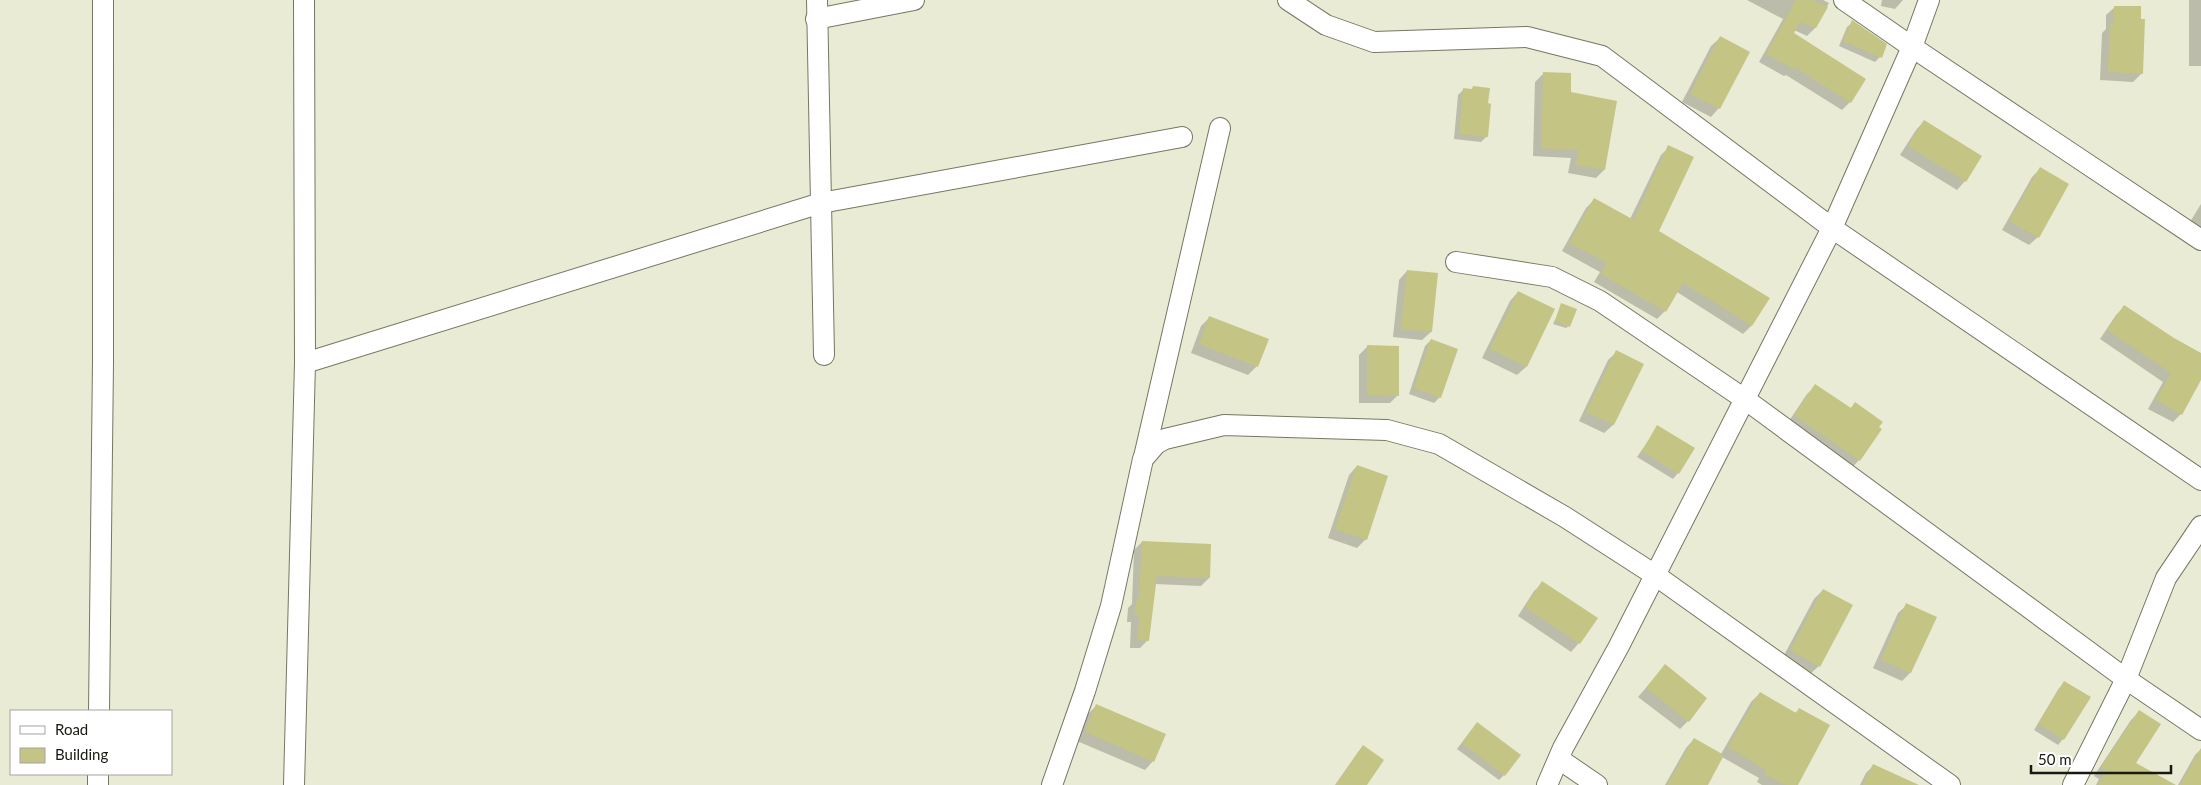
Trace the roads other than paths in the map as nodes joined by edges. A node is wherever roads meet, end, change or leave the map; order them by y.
1 (103, 0) edge
2 (304, 0) edge
3 (914, 0) edge
4 (1288, 0) edge
5 (1844, 0) edge
6 (1929, 0) edge
7 (816, 10) edge
8 (1912, 47) junction
9 (1220, 128) dead end
10 (1182, 137) dead end
11 (821, 203) junction
12 (1832, 228) junction
13 (2201, 240) edge
14 (1456, 262) dead end
15 (824, 355) dead end
16 (305, 362) junction
17 (1746, 400) junction
18 (1143, 459) junction
19 (2201, 480) edge
20 (2201, 526) edge
21 (1655, 575) junction
22 (2126, 678) junction
23 (99, 710) edge
24 (2201, 730) edge
25 (1559, 758) junction
26 (294, 785) edge
27 (1052, 785) edge
28 (1547, 785) edge
29 (1597, 785) edge
30 (1950, 785) edge
31 (2073, 785) edge

1 - 23 street
2 - 16 street
3 - 7 street
4 - 12 street
5 - 8 street
6 - 8 street
7 - 11 street
8 - 12 street
8 - 13 street
9 - 18 street
10 - 11 street
11 - 15 street
11 - 16 street
12 - 17 street
12 - 19 street
14 - 17 street
16 - 26 street
17 - 21 street
17 - 22 street
18 - 21 street
18 - 27 street
20 - 22 street
21 - 25 street
21 - 30 street
22 - 24 street
22 - 31 street
25 - 28 street
25 - 29 street

